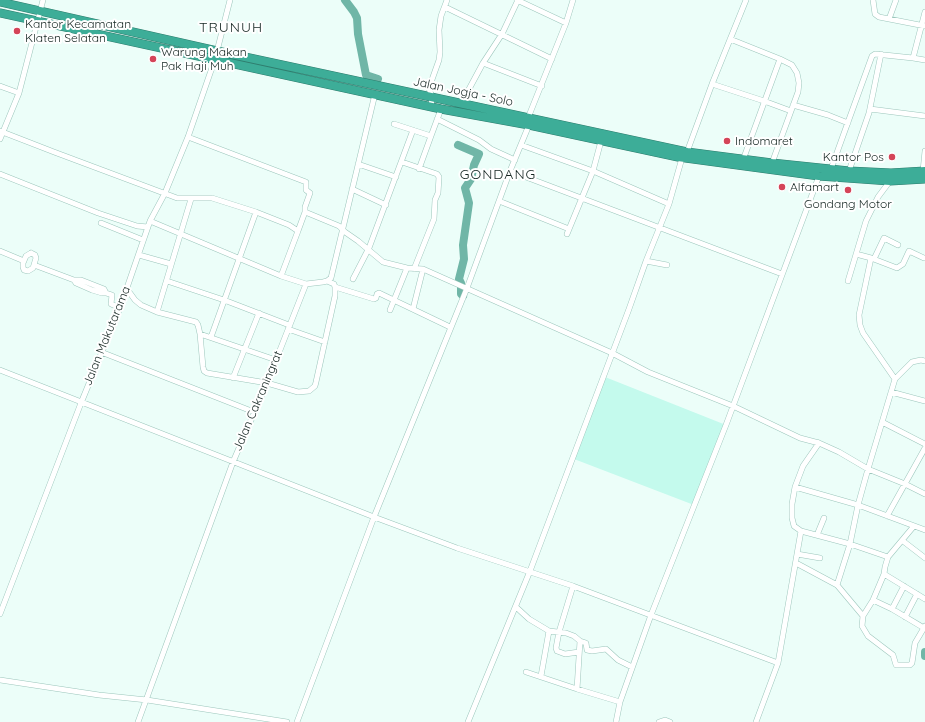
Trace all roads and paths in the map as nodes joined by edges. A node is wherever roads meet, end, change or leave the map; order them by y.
1 (43, 0) edge
2 (230, 0) edge
3 (447, 0) edge
4 (517, 0) edge
5 (573, 0) edge
6 (746, 0) edge
7 (873, 0) edge
8 (896, 0) edge
9 (0, 2) edge
10 (444, 8) junction
11 (40, 10) junction
12 (0, 12) edge
13 (925, 12) edge
14 (889, 19) junction
15 (38, 21) junction
16 (566, 23) junction
17 (923, 26) edge
18 (502, 34) junction
19 (730, 40) junction
20 (881, 54) junction
21 (216, 55) junction
22 (913, 58) junction
23 (552, 59) junction
24 (780, 59) junction
25 (925, 60) edge
26 (483, 63) junction
27 (712, 84) junction
28 (0, 86) edge
29 (542, 86) junction
30 (19, 93) junction
31 (375, 94) junction
32 (432, 98) junction
33 (764, 101) junction
34 (461, 104) junction
35 (793, 105) junction
36 (431, 106) junction
37 (441, 108) junction
38 (870, 109) junction
39 (791, 111) junction
40 (925, 116) edge
41 (437, 119) junction
42 (528, 121) junction
43 (848, 123) junction
44 (394, 124) dead end
45 (413, 130) junction
46 (1, 131) edge
47 (431, 136) junction
48 (188, 137) junction
49 (0, 139) edge
50 (601, 141) junction
51 (521, 145) junction
52 (925, 151) edge
53 (684, 155) junction
54 (514, 160) junction
55 (743, 160) junction
56 (402, 162) junction
57 (772, 163) junction
58 (358, 164) junction
59 (419, 169) junction
60 (831, 169) junction
61 (593, 171) junction
62 (849, 171) junction
63 (510, 172) junction
64 (0, 174) edge
65 (924, 174) edge
66 (819, 176) junction
67 (396, 177) junction
68 (890, 181) junction
69 (352, 189) junction
70 (164, 193) junction
71 (581, 198) junction
72 (191, 199) junction
73 (499, 201) junction
74 (669, 204) junction
75 (386, 205) junction
76 (256, 212) junction
77 (305, 212) junction
78 (150, 221) junction
79 (101, 223) dead end
80 (148, 227) junction
81 (659, 228) junction
82 (342, 230) junction
83 (298, 231) junction
84 (181, 233) junction
85 (143, 240) junction
86 (898, 245) dead end
87 (368, 250) junction
88 (0, 251) edge
89 (856, 254) junction
90 (138, 255) junction
91 (872, 258) junction
92 (924, 258) dead end
93 (240, 259) junction
94 (24, 261) junction
95 (646, 261) junction
96 (171, 264) junction
97 (34, 265) junction
98 (667, 265) dead end
99 (407, 268) junction
100 (414, 269) junction
101 (424, 269) junction
102 (782, 274) junction
103 (281, 276) junction
104 (353, 279) dead end
105 (167, 281) junction
106 (328, 281) junction
107 (848, 281) dead end
108 (306, 284) junction
109 (335, 287) junction
110 (467, 288) junction
111 (127, 289) junction
112 (224, 300) junction
113 (394, 300) junction
114 (120, 308) junction
115 (413, 309) junction
116 (390, 310) dead end
117 (156, 312) junction
118 (259, 313) junction
119 (289, 327) junction
120 (450, 327) junction
121 (200, 334) junction
122 (211, 337) junction
123 (325, 342) junction
124 (245, 349) junction
125 (101, 352) junction
126 (612, 353) junction
127 (276, 360) junction
128 (925, 361) edge
129 (0, 370) edge
130 (233, 378) junction
131 (895, 379) junction
132 (267, 383) junction
133 (891, 392) junction
134 (925, 401) edge
135 (81, 403) junction
136 (733, 406) junction
137 (254, 412) junction
138 (882, 422) junction
139 (819, 443) junction
140 (925, 444) edge
141 (925, 448) edge
142 (233, 462) junction
143 (868, 469) junction
144 (905, 484) junction
145 (795, 487) junction
146 (925, 494) edge
147 (858, 505) junction
148 (887, 516) junction
149 (374, 517) junction
150 (824, 518) dead end
151 (914, 526) junction
152 (925, 530) edge
153 (801, 531) junction
154 (818, 535) junction
155 (903, 541) junction
156 (850, 544) junction
157 (797, 554) junction
158 (888, 557) junction
159 (820, 558) dead end
160 (925, 558) edge
161 (796, 563) junction
162 (530, 571) junction
163 (884, 574) junction
164 (837, 585) junction
165 (573, 586) junction
166 (904, 586) junction
167 (917, 594) junction
168 (925, 599) edge
169 (873, 600) junction
170 (516, 607) junction
171 (892, 609) junction
172 (0, 614) edge
173 (651, 615) junction
174 (863, 616) junction
175 (905, 617) junction
176 (924, 627) edge
177 (549, 631) junction
178 (559, 632) junction
179 (580, 641) junction
180 (579, 652) junction
181 (778, 663) junction
182 (632, 667) junction
183 (526, 672) dead end
184 (541, 676) junction
185 (0, 680) edge
186 (577, 689) junction
187 (147, 700) junction
188 (620, 702) junction
189 (138, 722) edge
190 (287, 722) edge
191 (297, 722) edge
192 (468, 722) edge
193 (616, 722) edge
194 (659, 722) edge
195 (670, 722) edge
196 (756, 722) edge

1 - 11 street
2 - 21 street, Jalan Makutarama
3 - 10 street
4 - 16 street
4 - 18 street
5 - 16 street
6 - 19 street
7 - 14 street
8 - 14 street
9 - 11 highway, Jalan Jogja - Solo
10 - 18 street
10 - 32 street
11 - 15 street
11 - 21 highway, Jalan Jogja - Solo
12 - 15 highway, Jalan Jogja - Solo
13 - 17 street
14 - 17 street
15 - 21 highway, Jalan Jogja - Solo
15 - 30 street
16 - 23 street
17 - 22 street
18 - 23 street
18 - 26 street
19 - 24 street
19 - 27 street
20 - 22 street
20 - 38 street
20 - 43 street
21 - 31 highway, Jalan Jogja - Solo
21 - 32 highway, Jalan Jogja - Solo
21 - 48 street, Jalan Makutarama
22 - 25 street
23 - 29 street
24 - 33 street
24 - 35 street
26 - 29 street
26 - 34 street
27 - 33 street
27 - 53 street
28 - 30 street
29 - 42 street
30 - 46 street
31 - 36 highway, Jalan Jogja - Solo
31 - 58 street
32 - 34 highway, Jalan Jogja - Solo
32 - 36 street
33 - 39 street
33 - 55 street
34 - 42 highway, Jalan Jogja - Solo
35 - 39 street
35 - 43 street
36 - 37 highway, Jalan Jogja - Solo
37 - 41 street
37 - 42 highway, Jalan Jogja - Solo
38 - 40 street
38 - 62 street
39 - 57 street
41 - 47 street
41 - 54 street
42 - 50 highway, Jalan Jogja - Solo
42 - 51 street
42 - 53 highway, Jalan Jogja - Solo
43 - 60 street
44 - 45 street
45 - 47 street
45 - 56 street
46 - 49 street
46 - 70 street
47 - 59 street
48 - 70 street, Jalan Makutarama
48 - 77 street
50 - 53 highway, Jalan Jogja - Solo
50 - 61 street
51 - 54 street
51 - 61 street
52 - 65 street
53 - 55 highway, Jalan Jogja - Solo
53 - 66 highway, Jalan Jogja - Solo
53 - 74 street
54 - 63 street
55 - 57 highway, Jalan Jogja - Solo
56 - 59 street
56 - 67 street
57 - 60 highway, Jalan Jogja - Solo
58 - 67 street
58 - 69 street
59 - 100 street
60 - 62 highway, Jalan Jogja - Solo
61 - 71 street
61 - 74 street
62 - 65 highway, Jalan Jogja - Solo
63 - 71 street
63 - 73 street
64 - 80 street
65 - 68 highway, Jalan Jogja - Solo
66 - 68 highway, Jalan Jogja - Solo
66 - 102 street
67 - 75 street
68 - 89 street
69 - 75 street
69 - 82 street
70 - 72 street
70 - 78 street, Jalan Makutarama
71 - 73 street
71 - 81 street
72 - 76 street
72 - 84 street
73 - 110 street
74 - 81 street
75 - 87 street
76 - 83 street
76 - 93 street
77 - 82 street
77 - 83 street
78 - 80 street, Jalan Makutarama
78 - 84 street
79 - 85 street
80 - 85 street, Jalan Makutarama
81 - 95 street
81 - 102 street
82 - 87 street
82 - 106 street
83 - 103 street
84 - 93 street
84 - 96 street
85 - 90 street, Jalan Makutarama
86 - 91 street
87 - 99 street
87 - 104 street
88 - 94 street
89 - 91 street
89 - 107 street
90 - 96 street
90 - 111 street, Jalan Makutarama
91 - 92 street
91 - 131 street
93 - 103 street
93 - 112 street
94 - 97 street
94 - 97 street
95 - 98 street
95 - 126 street
96 - 105 street
97 - 114 street
99 - 100 street
99 - 113 street
100 - 101 street
101 - 110 street
101 - 115 street
102 - 136 street
103 - 108 street
105 - 112 street
105 - 117 street
106 - 108 street
106 - 109 street
108 - 119 street, Jalan Cakraningrat
109 - 113 street
109 - 123 street
110 - 120 street
110 - 126 street
111 - 114 street, Jalan Makutarama
111 - 117 street
112 - 118 street
112 - 122 street
113 - 115 street
113 - 116 street
114 - 125 street, Jalan Makutarama
115 - 120 street
117 - 121 street
118 - 119 street
118 - 124 street
119 - 123 street
119 - 127 street, Jalan Cakraningrat
120 - 149 street
121 - 122 street
121 - 130 street
122 - 124 street
123 - 132 street
124 - 127 street
124 - 130 street
125 - 135 street, Jalan Makutarama
125 - 137 street
126 - 136 street
126 - 162 street
127 - 132 street, Jalan Cakraningrat
128 - 131 street
129 - 135 street
130 - 132 street
131 - 133 street
132 - 137 street, Jalan Cakraningrat
133 - 134 street
133 - 138 street
135 - 142 street
135 - 172 street, Jalan Makutarama
136 - 139 street
136 - 173 street
137 - 142 street, Jalan Cakraningrat
138 - 140 street
138 - 143 street
139 - 143 street
139 - 145 street
141 - 144 street
142 - 149 street
142 - 187 street, Jalan Cakraningrat
143 - 144 street
143 - 147 street
144 - 146 street
144 - 148 street
145 - 147 street
145 - 153 street
147 - 148 street
147 - 156 street
148 - 151 street
149 - 162 street
149 - 191 street
150 - 154 street
151 - 152 street
151 - 155 street
153 - 154 street
153 - 157 street
154 - 156 street
155 - 158 street
155 - 160 street
156 - 158 street
156 - 164 street
157 - 159 street
157 - 161 street
158 - 163 street
161 - 164 street
161 - 181 street
162 - 165 street
162 - 170 street
163 - 166 street
163 - 169 street
164 - 174 street
165 - 173 street
165 - 178 street
166 - 167 street
166 - 171 street
167 - 168 street
167 - 175 street
169 - 171 street
169 - 174 street
170 - 177 street
170 - 192 street
171 - 175 street
173 - 181 street
173 - 182 street
174 - 176 street
175 - 176 street
177 - 178 street
177 - 184 street
178 - 179 street
178 - 180 street
179 - 180 street
179 - 182 street
180 - 186 street
181 - 196 street
182 - 188 street
183 - 184 street
184 - 186 street
185 - 187 street
186 - 188 street
187 - 189 street, Jalan Cakraningrat
187 - 190 street
188 - 193 street
194 - 195 street

